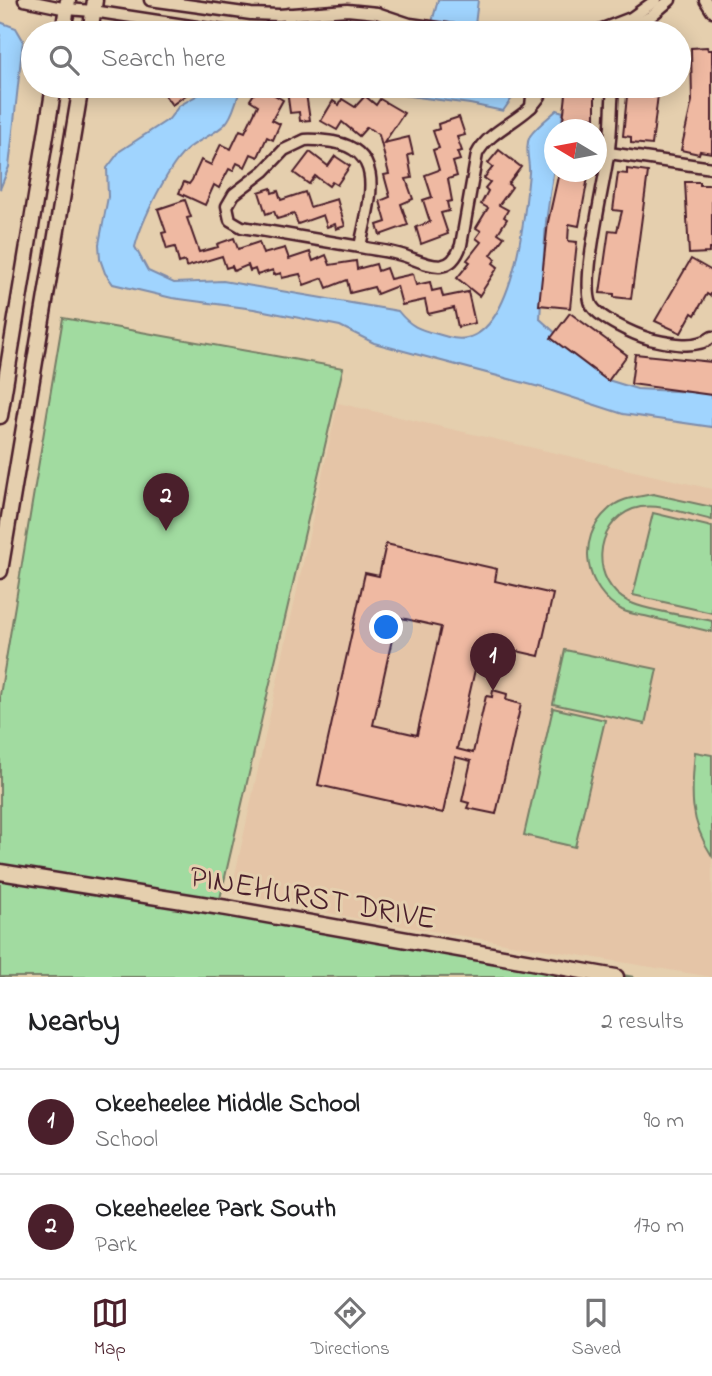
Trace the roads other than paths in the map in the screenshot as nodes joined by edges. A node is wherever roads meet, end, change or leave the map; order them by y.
1 (24, 0) edge
2 (150, 0) edge
3 (656, 0) edge
4 (670, 0) edge
5 (694, 0) edge
6 (170, 3) junction
7 (68, 4) edge
8 (94, 5) edge
9 (709, 5) edge
10 (289, 14) junction
11 (160, 21) edge
12 (168, 21) edge
13 (289, 21) edge
14 (401, 21) edge
15 (623, 21) edge
16 (643, 21) edge
17 (52, 98) edge
18 (79, 98) edge
19 (532, 98) edge
20 (540, 98) edge
21 (612, 98) edge
22 (531, 107) junction
23 (609, 153) junction
24 (712, 168) edge
25 (360, 247) junction
26 (712, 337) edge
27 (9, 364) junction
28 (34, 366) junction
29 (0, 416) edge
30 (0, 571) edge
31 (0, 873) edge
32 (616, 977) edge

1 - 7 street
2 - 6 street
3 - 15 street
4 - 16 street
5 - 9 street
6 - 10 street
6 - 12 street
7 - 8 street
8 - 11 street
10 - 13 street
10 - 14 street
17 - 27 main road
18 - 28 main road
19 - 22 street
20 - 22 street
21 - 23 street
22 - 25 street
23 - 24 street
23 - 26 street
25 - 25 street
27 - 28 main road
27 - 29 main road
28 - 30 main road
31 - 32 main road, PINEHURST DRIVE

